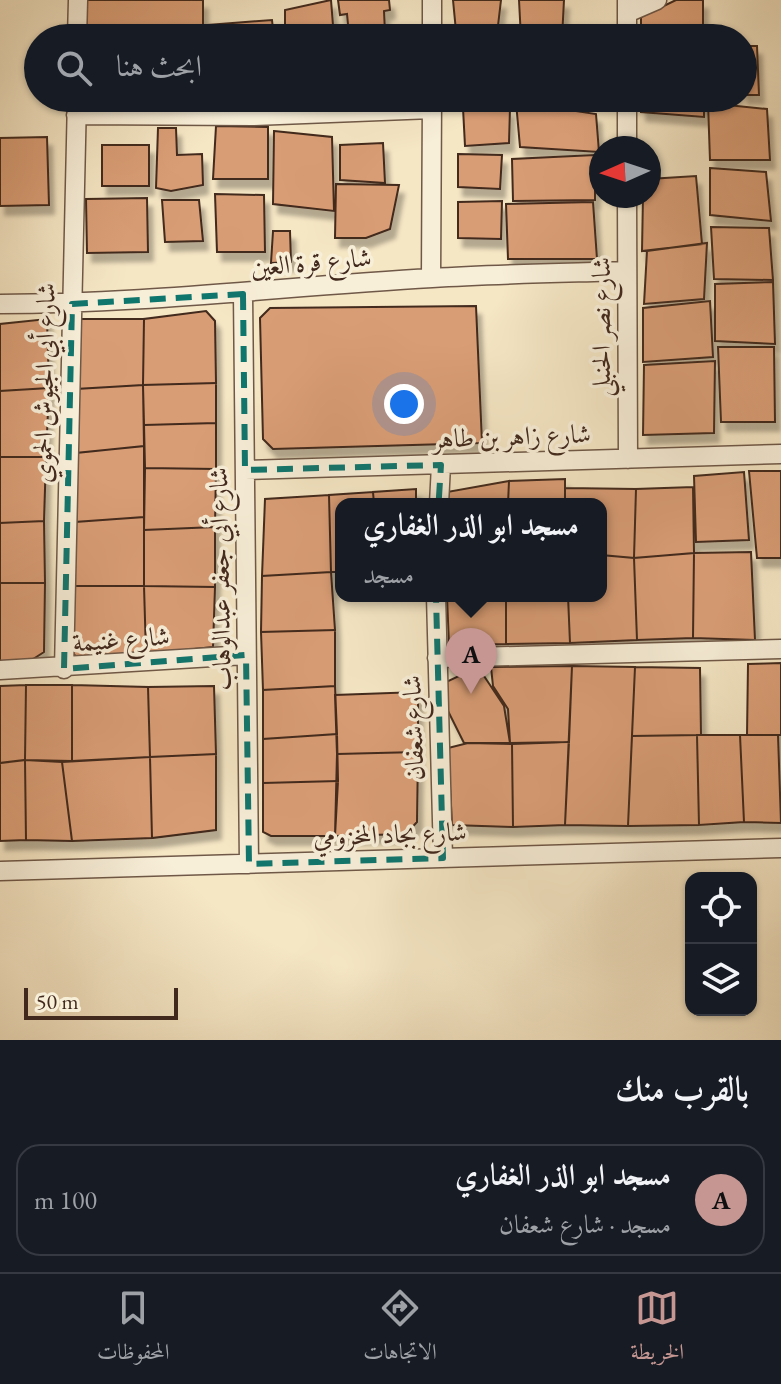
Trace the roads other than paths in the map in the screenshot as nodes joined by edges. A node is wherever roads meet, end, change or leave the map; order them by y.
1 (78, 0) edge
2 (432, 0) edge
3 (657, 0) edge
4 (627, 7) edge
5 (77, 24) edge
6 (432, 24) edge
7 (76, 112) edge
8 (183, 112) edge
9 (313, 112) edge
10 (432, 112) edge
11 (627, 112) edge
12 (627, 136) edge
13 (627, 208) edge
14 (627, 271) junction
15 (431, 278) junction
16 (243, 294) junction
17 (0, 304) edge
18 (72, 304) junction
19 (781, 454) edge
20 (628, 459) junction
21 (441, 465) junction
22 (245, 470) junction
23 (439, 498) edge
24 (436, 602) edge
25 (781, 649) edge
26 (246, 655) junction
27 (437, 658) junction
28 (64, 669) junction
29 (0, 670) edge
30 (781, 848) edge
31 (443, 858) junction
32 (249, 864) junction
33 (0, 871) edge

1 - 5 street
2 - 6 street
3 - 4 street
7 - 18 street, شارع أبي الجيوش الحموي
8 - 9 street
10 - 15 street
11 - 12 street
13 - 14 street, شارع نصر الحنبلي
14 - 15 street, شارع قرة العين
14 - 20 street, شارع نصر الحنبلي
15 - 16 street, شارع قرة العين
16 - 18 street, شارع قرة العين
16 - 22 street, شارع أبي جعفر عبدالوهاب
17 - 18 street, شارع قرة العين
18 - 28 street, شارع أبي الجيوش الحموي
19 - 20 street, شارع زاهر بن طاهر
20 - 21 street, شارع زاهر بن طاهر
21 - 22 street, شارع زاهر بن طاهر
21 - 23 street
22 - 26 street, شارع أبي جعفر عبدالوهاب
24 - 27 street, شارع شعفان
25 - 27 street
26 - 28 street, شارع غنيمة
26 - 32 street, شارع أبي جعفر عبدالوهاب
27 - 31 street, شارع شعفان
28 - 29 street, شارع غنيمة
30 - 31 street, شارع بجاد المخزومي
31 - 32 street, شارع بجاد المخزومي
32 - 33 street, شارع بجاد المخزومي

